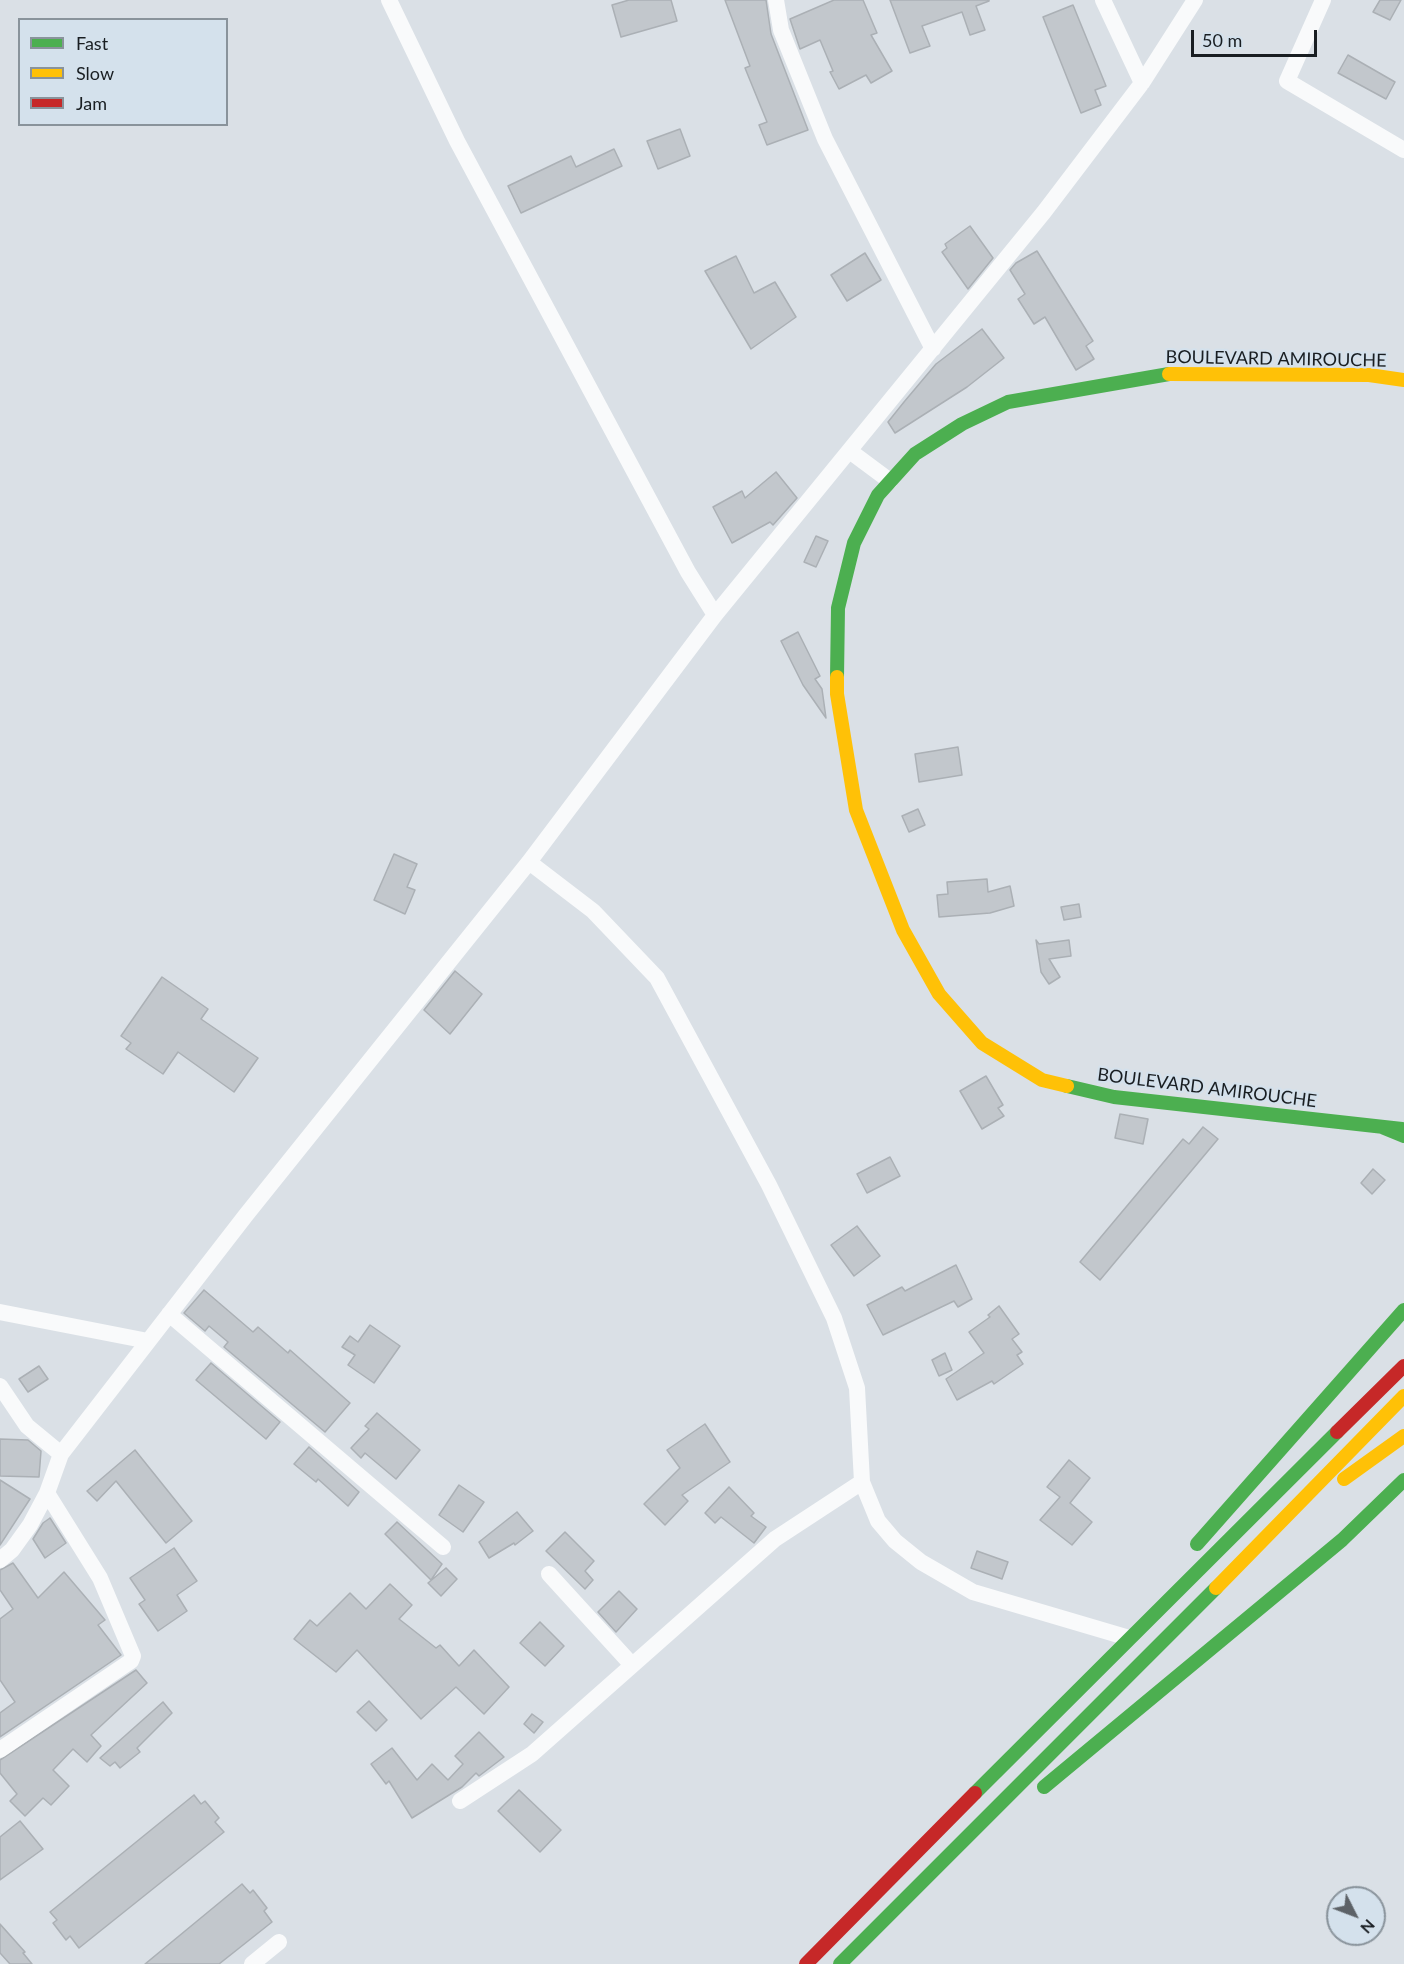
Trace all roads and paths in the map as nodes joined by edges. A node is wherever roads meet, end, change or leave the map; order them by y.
1 (389, 0) edge
2 (776, 0) edge
3 (1102, 0) edge
4 (1195, 0) edge
5 (1323, 0) edge
6 (1142, 83) junction
7 (1404, 150) edge
8 (933, 349) junction
9 (1404, 380) edge
10 (851, 452) junction
11 (891, 482) junction
12 (715, 615) junction
13 (529, 862) junction
14 (1382, 1127) junction
15 (1404, 1128) edge
16 (1404, 1136) edge
17 (1404, 1310) edge
18 (0, 1312) edge
19 (169, 1314) junction
20 (148, 1341) junction
21 (1404, 1366) edge
22 (0, 1386) edge
23 (1404, 1396) edge
24 (1404, 1436) edge
25 (1379, 1453) junction
26 (61, 1454) junction
27 (1404, 1480) edge
28 (861, 1482) junction
29 (1367, 1483) dead end
30 (47, 1493) junction
31 (1360, 1503) dead end
32 (1294, 1511) junction
33 (1348, 1533) junction
34 (443, 1547) dead end
35 (1189, 1554) dead end
36 (0, 1560) edge
37 (549, 1574) dead end
38 (1174, 1574) dead end
39 (1133, 1634) junction
40 (632, 1665) junction
41 (0, 1750) edge
42 (1033, 1797) dead end
43 (460, 1801) dead end
44 (997, 1827) dead end
45 (279, 1942) dead end
46 (843, 1961) edge
47 (252, 1964) edge
48 (806, 1964) edge

1 - 12 street
2 - 8 street
3 - 6 street
4 - 6 street
5 - 7 street
6 - 8 street
8 - 10 street
9 - 11 main road, BOULEVARD AMIROUCHE
10 - 11 street
10 - 12 street
11 - 14 main road, BOULEVARD AMIROUCHE
12 - 13 street
13 - 19 street
13 - 28 street
14 - 15 main road
14 - 16 main road
17 - 35 main road
18 - 20 street
19 - 20 street
19 - 34 street
20 - 26 street
21 - 39 main road
22 - 26 street
23 - 32 main road
24 - 25 main road
25 - 29 main road
25 - 32 main road
26 - 30 street
27 - 33 main road
28 - 39 street
28 - 40 street
30 - 36 street
30 - 41 street
31 - 33 main road
32 - 46 main road
33 - 42 main road
37 - 40 street
38 - 39 main road
39 - 48 main road
40 - 43 street
44 - 46 main road
45 - 47 street

